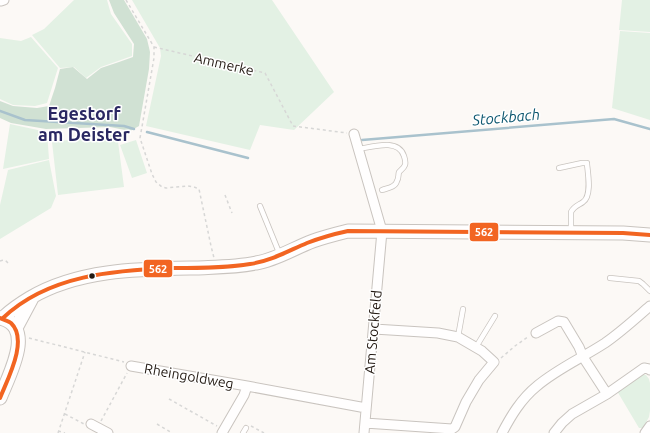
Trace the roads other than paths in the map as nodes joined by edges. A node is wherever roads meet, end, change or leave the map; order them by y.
1 (354, 134) road end
2 (359, 149) junction
3 (559, 168) dead end
4 (382, 190) dead end
5 (260, 206) dead end
6 (382, 231) junction
7 (571, 232) junction
8 (650, 235) edge
9 (281, 255) junction
10 (610, 278) dead end
11 (650, 291) edge
12 (32, 297) junction
13 (650, 306) edge
14 (463, 309) dead end
15 (495, 316) dead end
16 (2, 318) edge
17 (374, 328) junction
18 (17, 332) junction
19 (536, 333) road end
20 (458, 338) junction
21 (476, 347) junction
22 (583, 357) junction
23 (131, 366) road end
24 (650, 368) edge
25 (247, 386) junction
26 (607, 394) junction
27 (0, 398) edge
28 (366, 408) junction
29 (365, 422) junction
30 (94, 426) road end
31 (650, 426) edge
32 (246, 428) dead end
33 (223, 431) edge
34 (108, 433) edge
35 (243, 433) edge
36 (364, 433) edge
37 (502, 433) edge
38 (554, 433) edge
39 (646, 433) edge

1 - 2 street
2 - 4 lane
2 - 6 street
3 - 7 lane
5 - 9 lane
6 - 7 main road
6 - 9 main road
6 - 17 street, Am Stockfeld
7 - 8 main road
9 - 12 main road
10 - 11 lane
12 - 16 main road
12 - 18 main road
13 - 22 street
14 - 20 lane
15 - 21 lane
16 - 18 main road
17 - 20 street
17 - 28 street, Am Stockfeld
18 - 27 main road
19 - 22 street
20 - 21 street
21 - 29 street
22 - 26 street
22 - 37 street
23 - 25 street, Rheingoldweg
24 - 26 street
25 - 28 street, Rheingoldweg
25 - 33 street
26 - 38 street
28 - 29 street, Am Stockfeld
29 - 36 street, Am Stockfeld
30 - 34 street
31 - 39 street
32 - 35 lane

